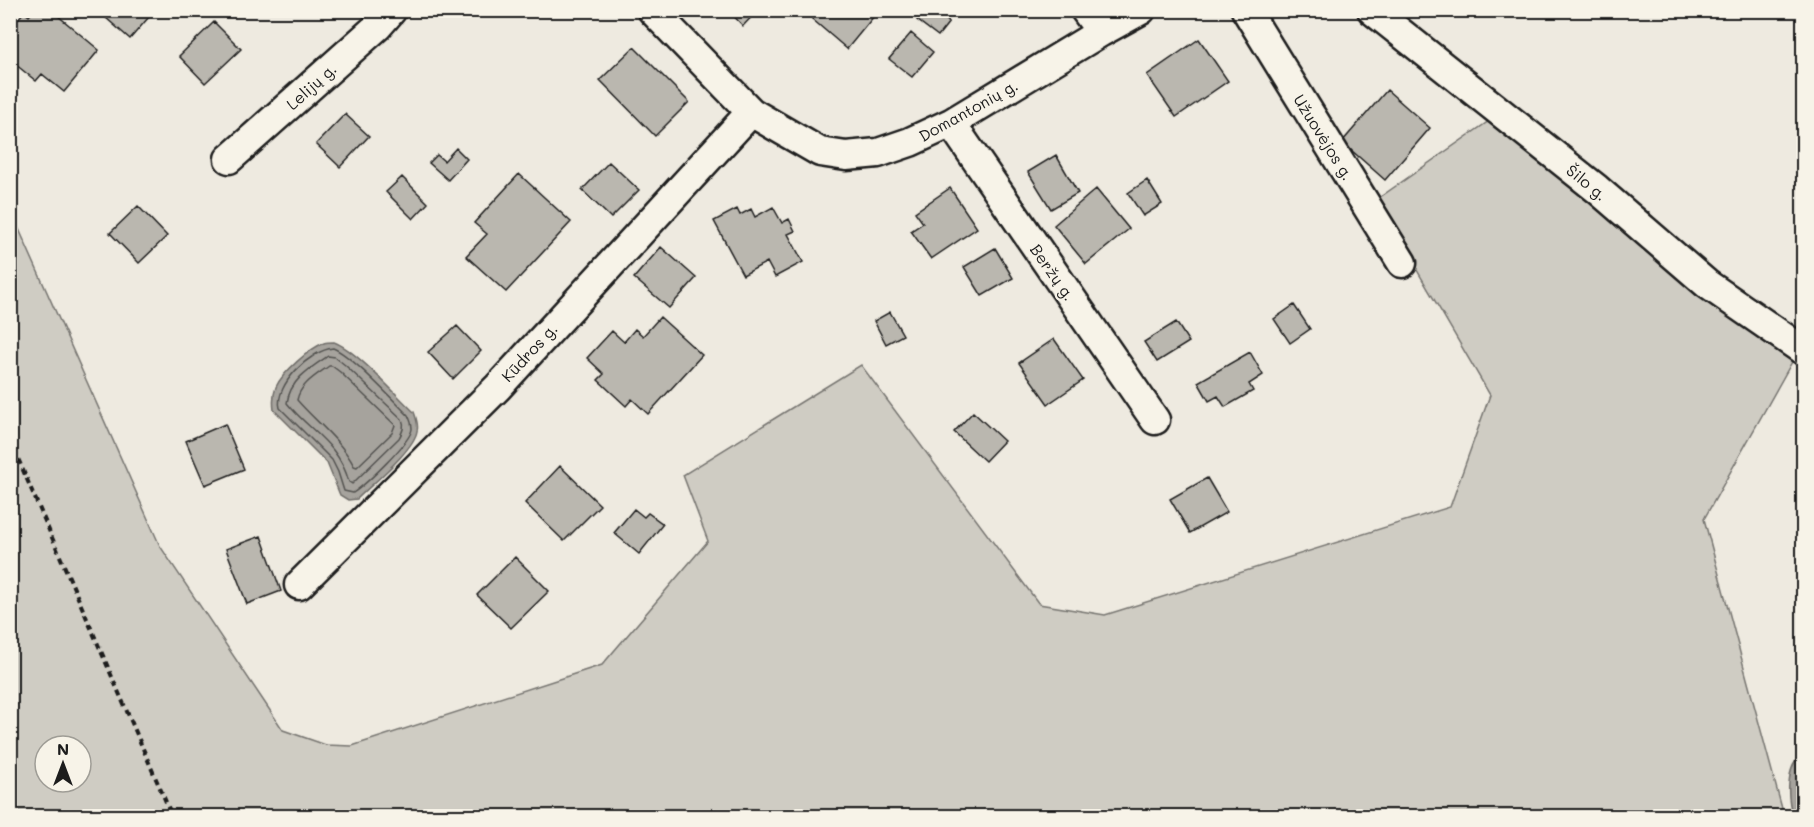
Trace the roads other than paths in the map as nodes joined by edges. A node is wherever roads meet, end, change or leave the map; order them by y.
1 (392, 10) edge
2 (652, 10) edge
3 (1141, 10) edge
4 (1246, 10) edge
5 (1372, 10) edge
6 (1093, 21) edge
7 (751, 112) junction
8 (951, 123) junction
9 (229, 159) dead end
10 (1402, 263) dead end
11 (1803, 351) edge
12 (1155, 420) dead end
13 (299, 585) dead end

1 - 9 street, Lelijų g.
2 - 7 street, Domantonių g.
3 - 6 street, Domantonių g.
4 - 10 street, Užuovėjos g.
5 - 11 street, Šilo g.
6 - 8 street, Domantonių g.
7 - 8 street, Domantonių g.
7 - 13 street, Kūdros g.
8 - 12 street, Beržų g.

